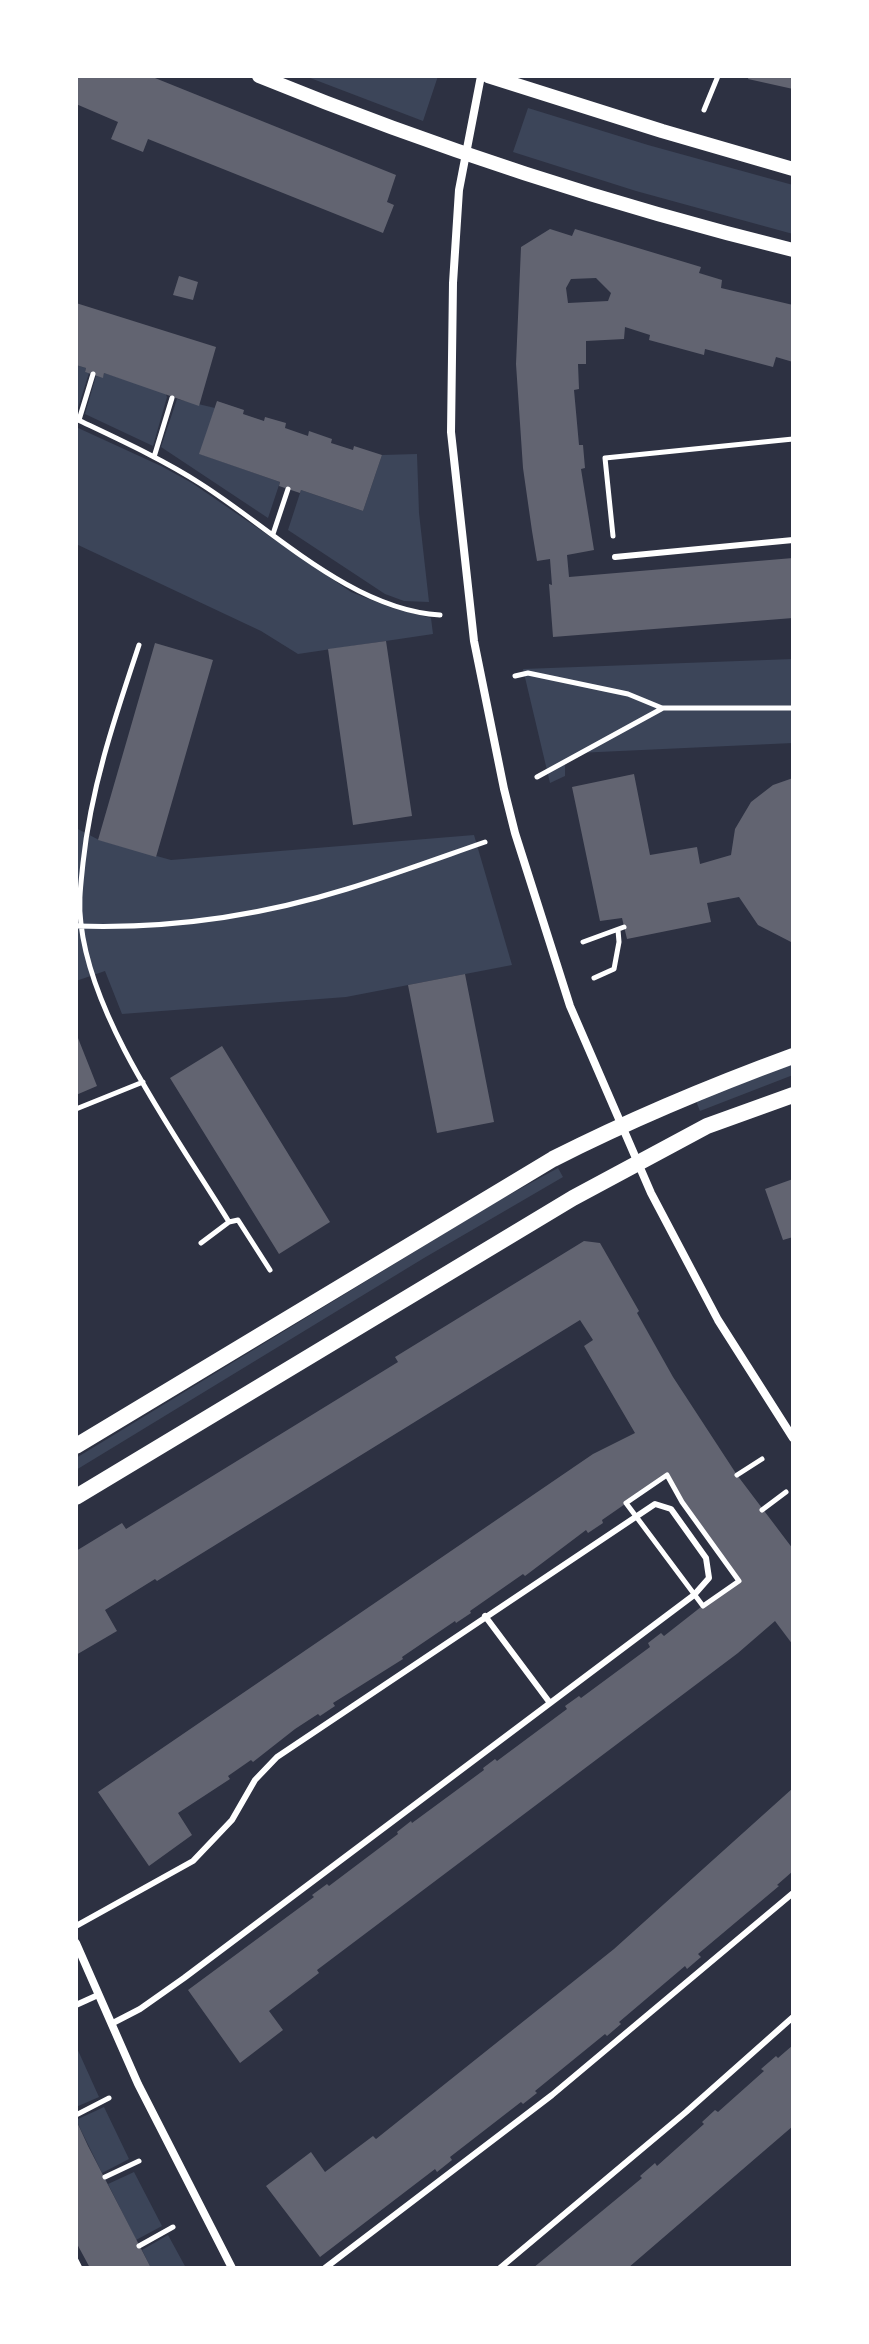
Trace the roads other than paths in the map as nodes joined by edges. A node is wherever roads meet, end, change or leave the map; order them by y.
1 (259, 76) edge
2 (481, 76) edge
3 (488, 76) edge
4 (465, 154) junction
5 (793, 169) edge
6 (793, 250) edge
7 (793, 540) edge
8 (615, 557) road end
9 (793, 1056) edge
10 (793, 1095) edge
11 (621, 1124) junction
12 (638, 1163) junction
13 (793, 1438) edge
14 (76, 1446) edge
15 (76, 1497) edge
16 (485, 1616) junction
17 (550, 1703) junction
18 (793, 1893) edge
19 (76, 1926) edge
20 (76, 1943) edge
21 (98, 1995) junction
22 (76, 2005) edge
23 (793, 2017) edge
24 (111, 2024) junction
25 (232, 2268) edge
26 (325, 2268) edge
27 (500, 2268) edge

1 - 4 street
2 - 4 street
3 - 5 street
4 - 6 street
4 - 11 street
7 - 8 lane
9 - 11 main road
10 - 12 main road
11 - 12 street
11 - 14 main road
12 - 13 street
12 - 15 main road
16 - 17 lane
16 - 17 lane
16 - 19 lane
17 - 24 lane
18 - 26 lane
20 - 21 street
21 - 22 lane
21 - 24 street
23 - 27 lane
24 - 25 street

